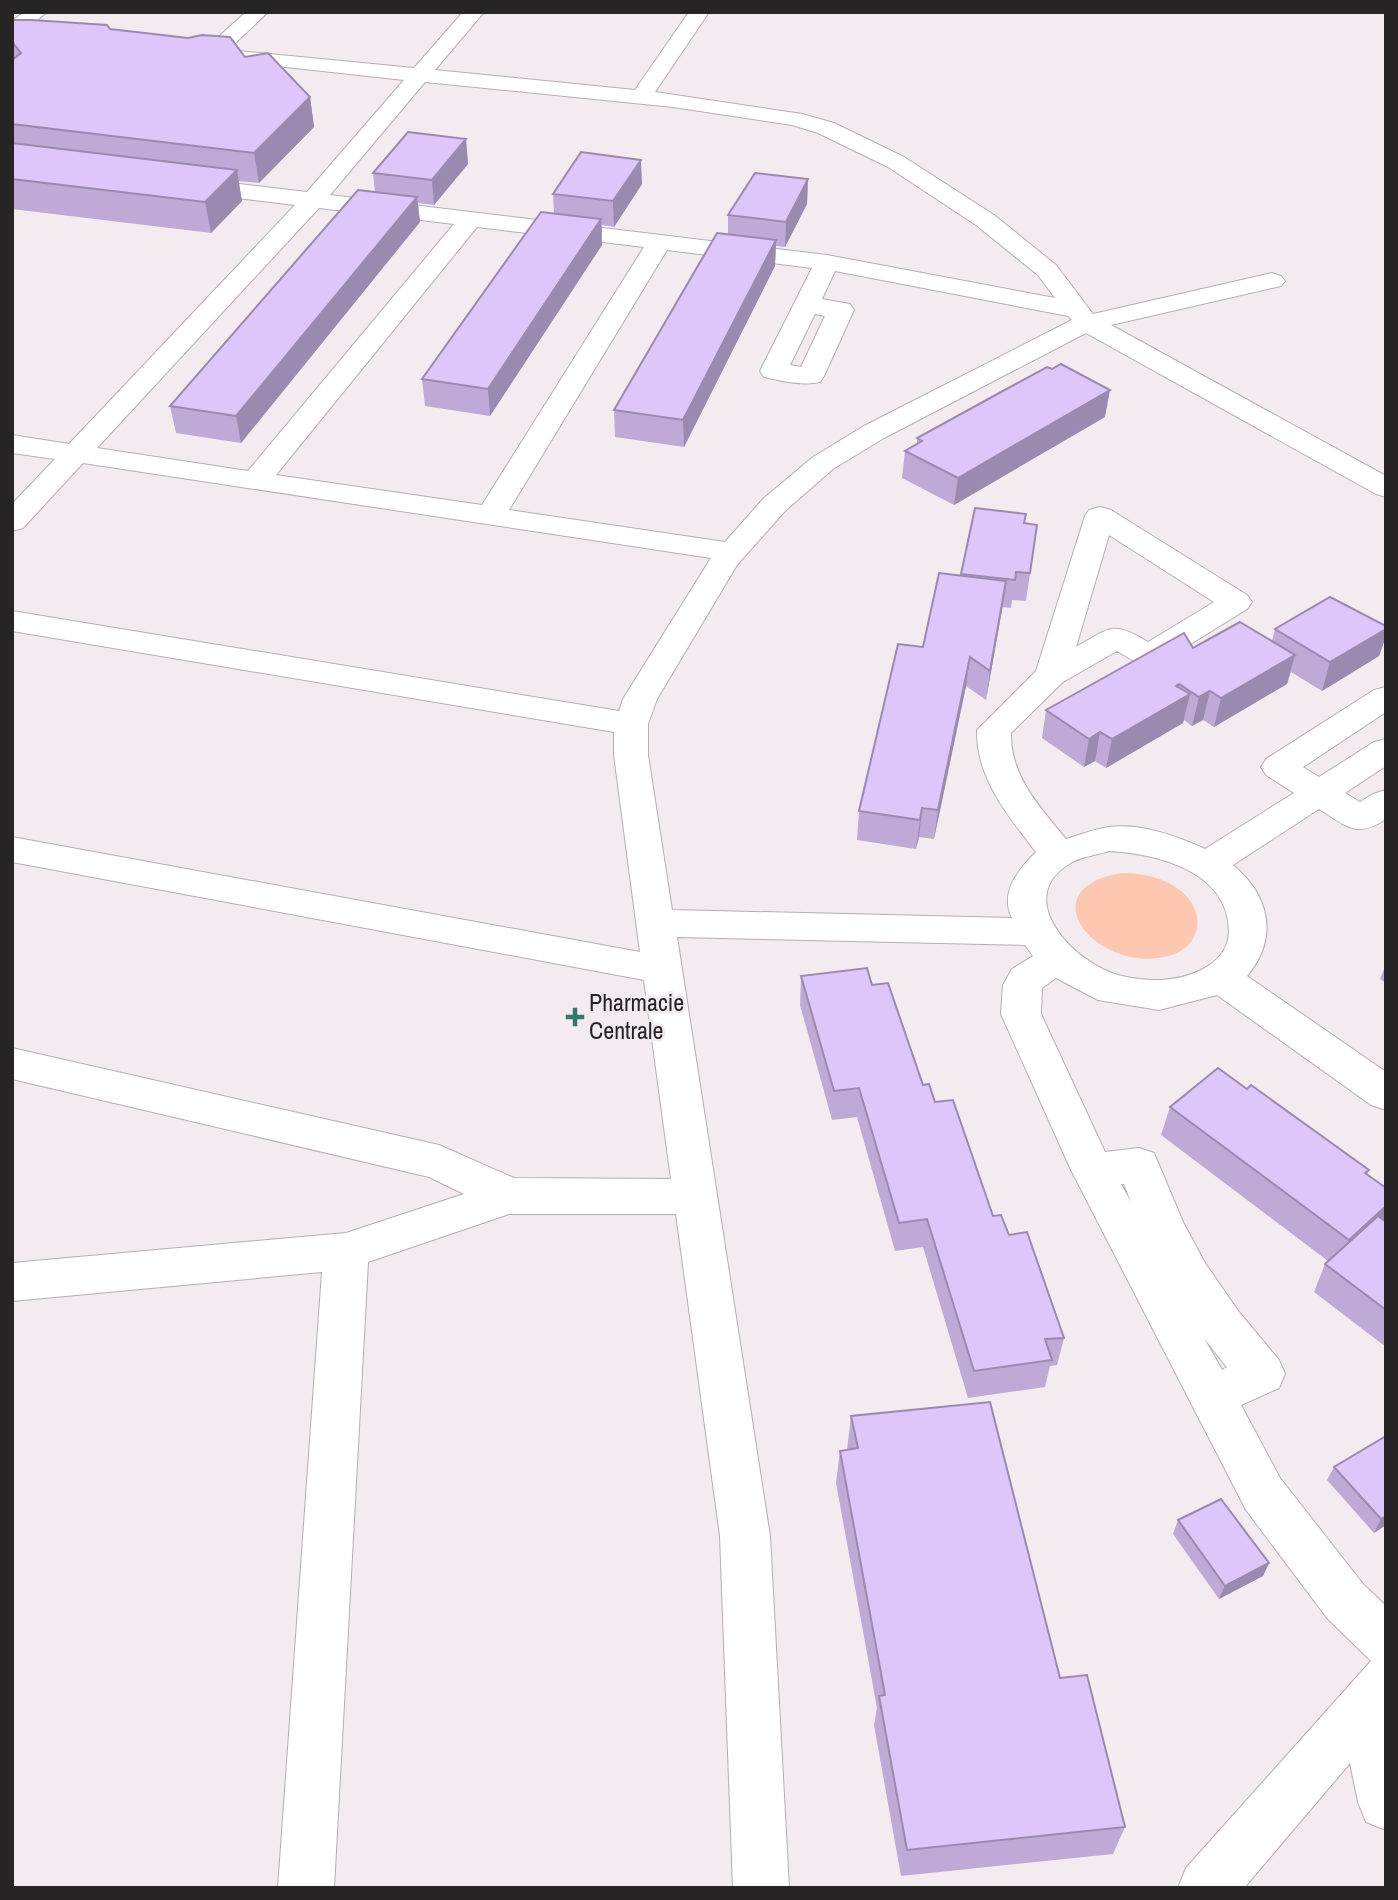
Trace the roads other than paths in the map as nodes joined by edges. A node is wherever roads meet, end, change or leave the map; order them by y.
1 (37, 12) edge
2 (258, 12) edge
3 (474, 12) edge
4 (699, 12) edge
5 (12, 33) edge
6 (39, 38) edge
7 (185, 52) edge
8 (211, 54) junction
9 (421, 75) junction
10 (641, 97) junction
11 (168, 178) edge
12 (338, 203) junction
13 (482, 220) junction
14 (666, 243) junction
15 (822, 261) junction
16 (1272, 281) dead end
17 (806, 305) dead end
18 (212, 308) junction
19 (1082, 316) junction
20 (410, 331) dead end
21 (196, 362) dead end
22 (145, 379) junction
23 (177, 383) dead end
24 (329, 392) junction
25 (360, 397) dead end
26 (12, 444) edge
27 (75, 454) junction
28 (255, 481) junction
29 (1386, 488) edge
30 (1386, 505) edge
31 (1386, 515) edge
32 (490, 516) junction
33 (12, 522) edge
34 (732, 552) junction
35 (12, 621) edge
36 (1051, 675) junction
37 (1386, 697) edge
38 (631, 724) junction
39 (1386, 750) edge
40 (1320, 793) junction
41 (1386, 802) edge
42 (12, 849) edge
43 (1058, 854) junction
44 (1208, 865) junction
45 (657, 923) junction
46 (1045, 946) junction
47 (664, 970) junction
48 (1220, 977) junction
49 (12, 1063) edge
50 (1386, 1094) edge
51 (509, 1196) junction
52 (696, 1197) junction
53 (346, 1251) junction
54 (12, 1282) edge
55 (1386, 1642) edge
56 (1375, 1693) edge
57 (1386, 1802) edge
58 (306, 1888) edge
59 (761, 1888) edge
60 (1206, 1888) edge

1 - 5 street
2 - 8 street
3 - 9 street
4 - 10 street
5 - 6 street
7 - 8 street
8 - 9 street
9 - 10 street
9 - 12 street
10 - 19 street
11 - 12 street
12 - 13 street
12 - 18 street
13 - 14 street
13 - 20 street
13 - 24 street
14 - 15 street
14 - 32 street
15 - 17 street
15 - 19 street
16 - 19 street
18 - 21 street
18 - 22 street
19 - 29 street
19 - 34 street
22 - 23 street
22 - 27 street
24 - 25 street
24 - 28 street
26 - 27 street
27 - 28 street
27 - 33 street
28 - 32 street
30 - 31 street
32 - 34 street
34 - 38 street
35 - 38 street
36 - 36 street
36 - 43 street
37 - 40 street
38 - 45 street
39 - 40 street
40 - 41 street
40 - 44 street
42 - 47 street
43 - 44 street
43 - 46 street
44 - 48 street
45 - 46 street
45 - 47 street
46 - 48 street
46 - 55 street
47 - 52 street
48 - 50 street
49 - 51 street
51 - 52 street
51 - 53 street
52 - 59 street
53 - 54 street
53 - 58 street
56 - 57 street
56 - 60 street

